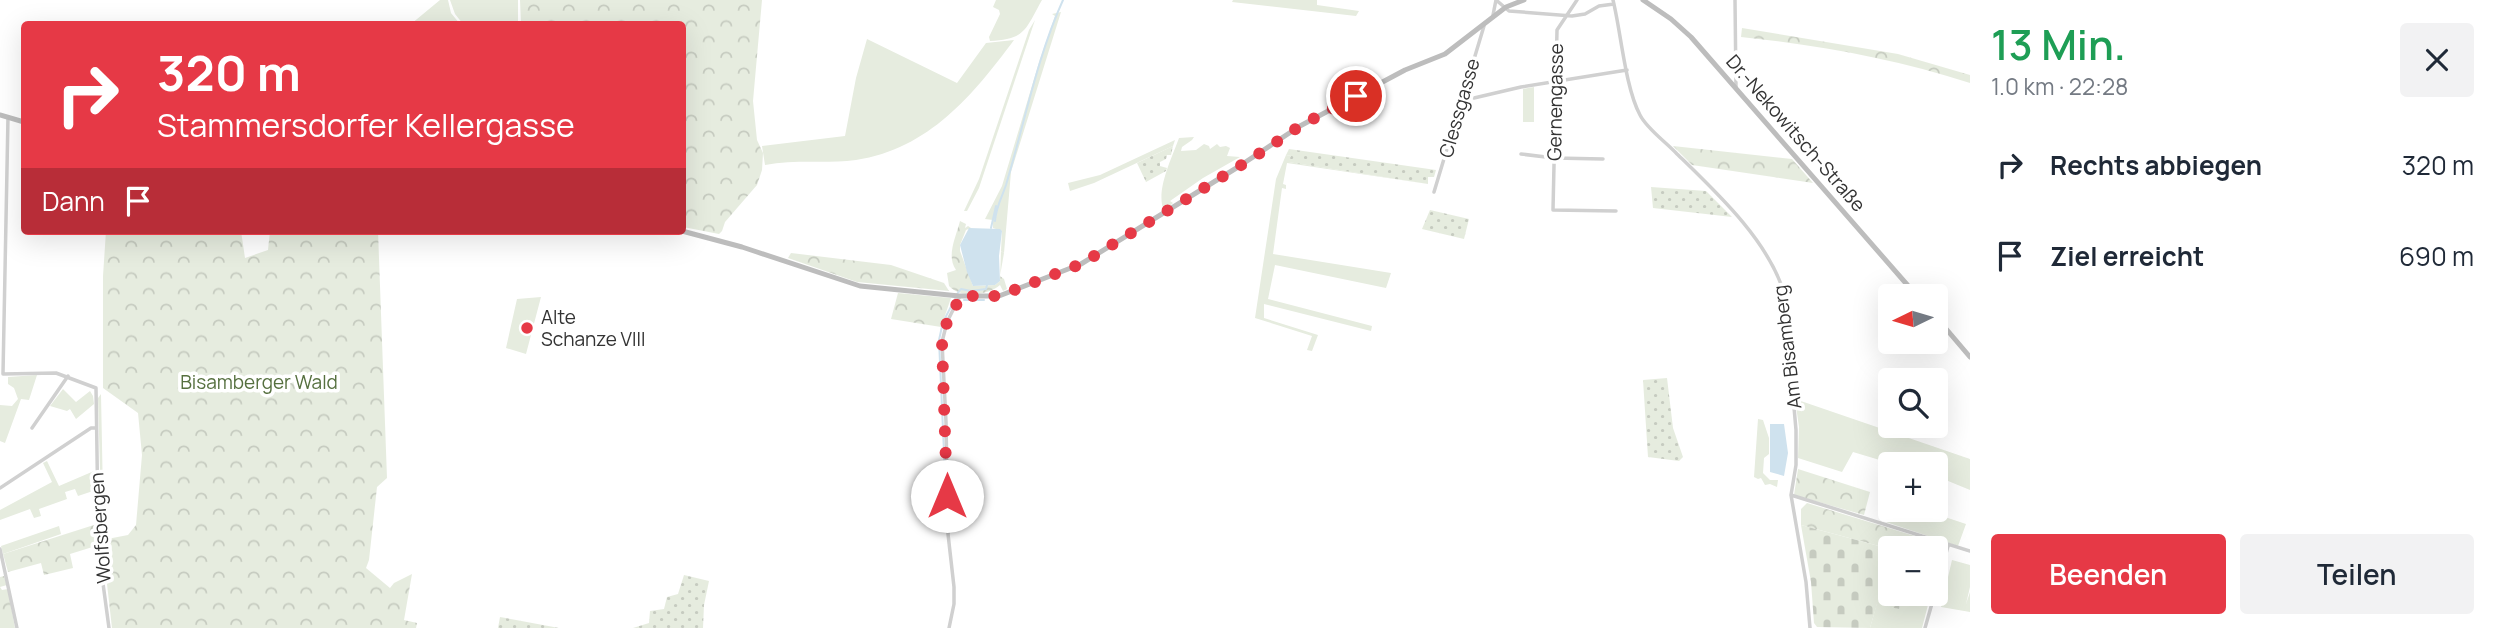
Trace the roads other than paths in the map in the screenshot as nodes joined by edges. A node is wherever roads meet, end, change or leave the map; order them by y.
1 (1524, 0) edge
2 (1577, 0) edge
3 (1643, 0) edge
4 (1735, 0) edge
5 (1614, 2) edge
6 (1506, 7) junction
7 (1568, 15) junction
8 (1492, 17) junction
9 (1484, 25) junction
10 (1628, 70) junction
11 (1555, 82) junction
12 (1736, 87) junction
13 (1474, 98) dead end
14 (0, 116) edge
15 (8, 117) junction
16 (21, 121) edge
17 (1521, 154) dead end
18 (1554, 158) junction
19 (1602, 159) dead end
20 (1434, 192) dead end
21 (1616, 211) dead end
22 (686, 232) edge
23 (1907, 284) edge
24 (957, 296) junction
25 (1948, 331) edge
26 (1970, 357) edge
27 (68, 376) junction
28 (32, 428) dead end
29 (96, 428) junction
30 (0, 488) edge
31 (1791, 495) junction
32 (1920, 536) edge
33 (1948, 545) edge
34 (0, 549) edge
35 (1970, 551) edge
36 (1931, 606) edge
37 (17, 628) edge
38 (110, 628) edge
39 (949, 628) edge
40 (1810, 628) edge
41 (1925, 628) edge

1 - 6 street
2 - 7 street, Gernengasse
3 - 12 street, Dr.-Nekowitsch-Straße
4 - 12 street
5 - 7 street
5 - 10 street
6 - 7 street
6 - 8 street
6 - 8 street
7 - 11 street, Gernengasse
8 - 9 street
9 - 20 street, Clessgasse
9 - 24 street
10 - 11 street
10 - 31 street, Am Bisamberg
11 - 13 street
11 - 18 street, Gernengasse
12 - 23 street, Dr.-Nekowitsch-Straße
14 - 15 street
15 - 16 street
15 - 27 street, Wolfsbergen
17 - 18 street
18 - 19 street
18 - 21 street, Gernengasse
22 - 24 street
24 - 39 street
25 - 26 street
27 - 28 street
27 - 29 street, Wolfsbergen
29 - 30 street
29 - 38 street, Wolfsbergen
31 - 32 street
31 - 40 street, Am Bisamberg
33 - 35 street
34 - 37 street
36 - 41 street

